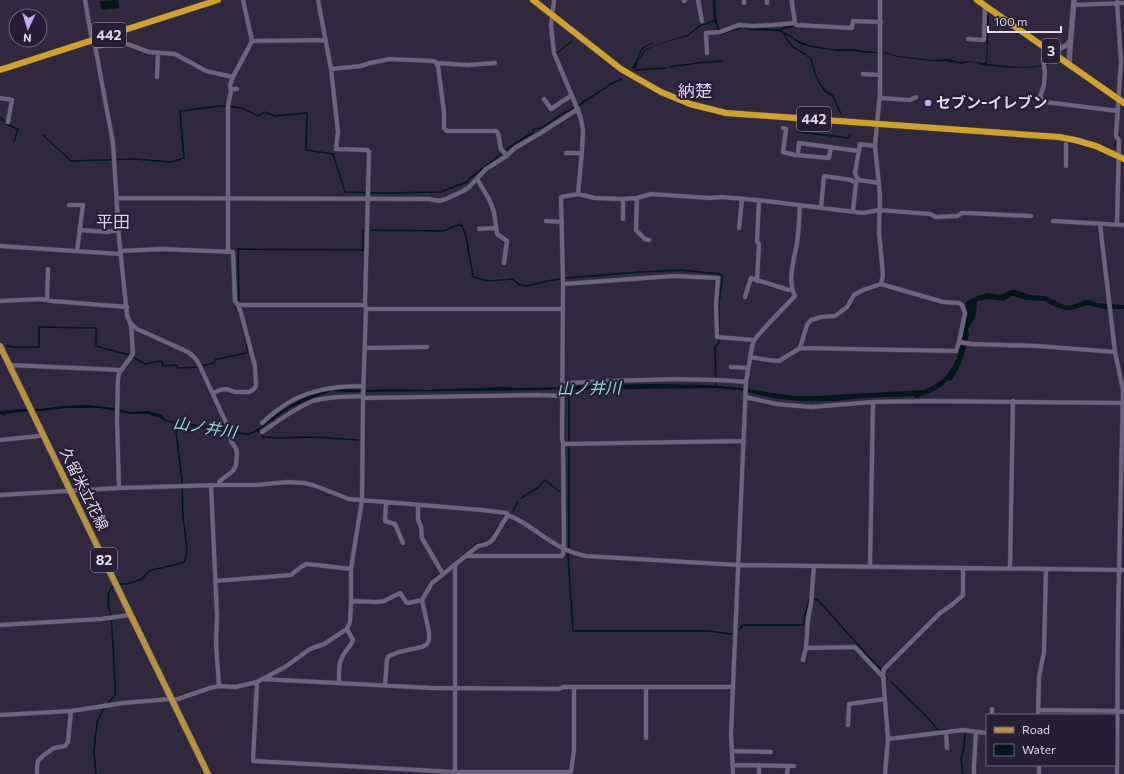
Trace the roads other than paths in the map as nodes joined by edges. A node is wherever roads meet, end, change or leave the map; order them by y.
1 (86, 0) edge
2 (218, 0) edge
3 (243, 0) edge
4 (318, 0) edge
5 (533, 0) edge
6 (554, 0) edge
7 (698, 0) edge
8 (792, 0) edge
9 (880, 0) edge
10 (977, 0) edge
11 (209, 1) edge
12 (1074, 2) edge
13 (1117, 2) junction
14 (1124, 3) edge
15 (985, 6) junction
16 (552, 15) junction
17 (702, 21) dead end
18 (881, 22) junction
19 (794, 23) junction
20 (968, 39) dead end
21 (93, 40) junction
22 (326, 40) junction
23 (1070, 40) junction
24 (252, 42) junction
25 (96, 47) junction
26 (1046, 48) junction
27 (158, 53) junction
28 (707, 53) dead end
29 (437, 63) junction
30 (495, 63) dead end
31 (1069, 65) junction
32 (331, 69) junction
33 (0, 70) edge
34 (863, 74) dead end
35 (880, 75) junction
36 (157, 77) dead end
37 (233, 77) junction
38 (230, 89) junction
39 (238, 89) dead end
40 (572, 95) junction
41 (916, 97) dead end
42 (0, 98) edge
43 (544, 98) dead end
44 (880, 98) junction
45 (1118, 98) junction
46 (1124, 103) edge
47 (577, 108) junction
48 (1118, 111) junction
49 (8, 122) dead end
50 (878, 123) junction
51 (783, 128) dead end
52 (1066, 144) dead end
53 (875, 146) junction
54 (831, 147) junction
55 (859, 151) junction
56 (566, 153) dead end
57 (582, 153) junction
58 (798, 155) junction
59 (507, 156) junction
60 (1121, 158) edge
61 (1066, 166) dead end
62 (477, 179) junction
63 (879, 183) junction
64 (578, 194) junction
65 (117, 198) junction
66 (228, 198) junction
67 (637, 198) junction
68 (368, 199) junction
69 (623, 199) junction
70 (742, 199) junction
71 (759, 200) junction
72 (69, 205) dead end
73 (800, 205) junction
74 (821, 208) junction
75 (879, 210) junction
76 (853, 211) junction
77 (1031, 216) dead end
78 (623, 219) dead end
79 (546, 221) dead end
80 (1053, 221) dead end
81 (562, 222) junction
82 (1100, 224) junction
83 (1116, 224) junction
84 (1124, 225) edge
85 (496, 228) junction
86 (739, 228) dead end
87 (479, 229) dead end
88 (80, 230) junction
89 (118, 230) junction
90 (649, 240) dead end
91 (0, 246) edge
92 (77, 251) junction
93 (228, 252) junction
94 (120, 253) junction
95 (504, 263) dead end
96 (48, 269) dead end
97 (757, 281) junction
98 (563, 284) junction
99 (881, 284) junction
100 (789, 290) dead end
101 (745, 297) dead end
102 (47, 300) junction
103 (0, 301) edge
104 (238, 305) junction
105 (127, 307) junction
106 (365, 307) junction
107 (562, 309) junction
108 (131, 324) junction
109 (754, 340) junction
110 (959, 342) junction
111 (0, 346) edge
112 (427, 347) dead end
113 (365, 348) junction
114 (800, 348) junction
115 (1115, 352) junction
116 (750, 356) junction
117 (9, 365) junction
118 (731, 367) dead end
119 (748, 368) junction
120 (121, 370) junction
121 (746, 382) junction
122 (563, 383) junction
123 (364, 386) junction
124 (213, 393) junction
125 (563, 396) junction
126 (363, 397) junction
127 (746, 397) junction
128 (1013, 401) junction
129 (873, 402) junction
130 (1123, 403) junction
131 (1123, 415) edge
132 (262, 423) dead end
133 (262, 432) dead end
134 (43, 434) junction
135 (0, 440) edge
136 (744, 441) junction
137 (563, 444) junction
138 (212, 485) junction
139 (218, 485) junction
140 (119, 488) junction
141 (71, 491) junction
142 (0, 495) edge
143 (362, 500) junction
144 (386, 502) junction
145 (418, 505) junction
146 (508, 515) junction
147 (403, 543) dead end
148 (564, 550) junction
149 (466, 556) junction
150 (455, 565) junction
151 (738, 565) junction
152 (814, 566) junction
153 (870, 566) junction
154 (963, 568) junction
155 (351, 569) junction
156 (1010, 569) junction
157 (1046, 569) junction
158 (1122, 570) edge
159 (443, 574) junction
160 (215, 581) junction
161 (422, 600) junction
162 (351, 601) junction
163 (130, 615) junction
164 (0, 625) edge
165 (347, 629) junction
166 (806, 648) junction
167 (803, 660) dead end
168 (884, 678) junction
169 (261, 679) junction
170 (257, 682) junction
171 (340, 683) junction
172 (385, 685) junction
173 (219, 686) junction
174 (646, 687) junction
175 (733, 687) junction
176 (456, 688) junction
177 (574, 688) junction
178 (885, 699) junction
179 (172, 700) junction
180 (992, 709) dead end
181 (71, 711) junction
182 (1118, 711) junction
183 (1038, 712) edge
184 (1124, 712) edge
185 (0, 714) edge
186 (992, 714) edge
187 (848, 725) dead end
188 (946, 732) junction
189 (976, 732) junction
190 (986, 732) edge
191 (646, 738) dead end
192 (888, 739) junction
193 (948, 748) dead end
194 (732, 751) junction
195 (771, 752) dead end
196 (733, 765) junction
197 (759, 765) junction
198 (788, 766) junction
199 (794, 766) dead end
200 (455, 773) edge
201 (496, 773) edge
202 (37, 774) edge
203 (208, 774) edge
204 (733, 774) edge
205 (759, 774) edge
206 (787, 774) edge
207 (885, 774) edge
208 (974, 774) edge
209 (1117, 774) edge

1 - 21 street
2 - 11 highway, 442
3 - 24 street
4 - 22 street
5 - 16 highway, 442
6 - 16 street
7 - 17 street
8 - 19 street
9 - 18 street
10 - 15 highway, 3
11 - 21 highway, 442
12 - 13 street
12 - 23 street
13 - 14 street
13 - 45 street
15 - 20 street
15 - 26 highway, 3
16 - 40 street
16 - 50 highway, 442
18 - 19 street
18 - 35 street
19 - 28 street
21 - 25 street
21 - 33 highway, 442
22 - 24 street
22 - 32 street
23 - 26 street
23 - 31 street
24 - 37 street
25 - 27 street
25 - 65 street
26 - 31 highway, 3
26 - 48 street
27 - 36 street
27 - 37 street
29 - 30 street
29 - 32 street
29 - 59 street
31 - 45 highway, 3
32 - 68 street
34 - 35 street
35 - 44 street
37 - 38 street
38 - 39 street
38 - 66 street
40 - 43 street
40 - 47 street
41 - 44 street
42 - 49 street
44 - 50 street
45 - 46 highway, 3
45 - 48 street
47 - 57 street
47 - 59 street
48 - 60 street
50 - 53 street
50 - 60 highway, 442
51 - 58 street
52 - 61 street
53 - 55 street
53 - 63 street
54 - 55 street
54 - 58 street
54 - 58 street
55 - 63 street
56 - 57 street
57 - 64 street
59 - 62 street
60 - 83 street
62 - 68 street
62 - 85 street
63 - 75 street
64 - 69 street
64 - 81 street
65 - 66 street
65 - 89 street
66 - 68 street
66 - 93 street
67 - 69 street
67 - 70 street
67 - 90 street
68 - 106 street
69 - 78 street
70 - 71 street
70 - 86 street
71 - 73 street
71 - 97 street
72 - 88 street
73 - 74 street
73 - 109 street
74 - 76 street
74 - 76 street
75 - 76 street
75 - 77 street
75 - 99 street
79 - 81 street
80 - 82 street
81 - 98 street
82 - 83 street
82 - 115 street
83 - 84 street
85 - 87 street
85 - 95 street
88 - 89 street
88 - 92 street
89 - 94 street
91 - 92 street
92 - 94 street
93 - 94 street
93 - 104 street
94 - 105 street
96 - 102 street
97 - 100 street
97 - 101 street
98 - 107 street
98 - 109 street
99 - 110 street
99 - 114 street
102 - 103 street
102 - 105 street
104 - 106 street
104 - 124 street
105 - 108 street
106 - 107 street
106 - 113 street
107 - 122 street
108 - 120 street
108 - 124 street
109 - 116 street
110 - 114 street
110 - 115 street
111 - 117 main road, 久留米立花線 / 82
112 - 113 street
113 - 123 street
114 - 116 street
115 - 130 street
116 - 119 street
117 - 120 street
117 - 134 main road, 久留米立花線 / 82
118 - 119 street
119 - 121 street
120 - 140 street
121 - 122 street
121 - 127 street
122 - 125 street
123 - 126 street
123 - 132 street
124 - 139 street
125 - 126 street
125 - 137 street
126 - 133 street
126 - 143 street
127 - 129 street
127 - 136 street
128 - 129 street
128 - 130 street
128 - 156 street
129 - 153 street
130 - 131 street
131 - 158 street
134 - 135 street
134 - 141 main road, 久留米立花線 / 82
136 - 137 street
136 - 151 street
137 - 148 street
138 - 139 street
138 - 140 street
138 - 160 street
139 - 143 street
140 - 141 street
141 - 142 street
141 - 163 main road, 久留米立花線 / 82
143 - 144 street
143 - 155 street
144 - 145 street
144 - 147 street
145 - 146 street
145 - 159 street
146 - 148 street
146 - 149 street
148 - 149 street
148 - 151 street
149 - 150 street
150 - 159 street
150 - 176 street
151 - 152 street
151 - 175 street
152 - 153 street
152 - 166 street
153 - 154 street
154 - 156 street
154 - 168 street
155 - 160 street
155 - 162 street
156 - 157 street
157 - 158 street
157 - 183 street
158 - 182 street
159 - 161 street
160 - 173 street
161 - 162 street
161 - 172 street
162 - 165 street
163 - 164 street
163 - 179 main road, 久留米立花線 / 82
165 - 169 street
165 - 171 street
166 - 167 street
166 - 168 street
168 - 178 street
169 - 170 street
169 - 171 street
170 - 173 street
170 - 200 street
171 - 172 street
172 - 176 street
173 - 179 street
174 - 175 street
174 - 177 street
174 - 191 street
175 - 194 street
176 - 177 street
176 - 200 street
177 - 201 street
178 - 187 street
178 - 192 street
179 - 181 street
179 - 203 main road, 久留米立花線 / 82
180 - 186 street
181 - 185 street
181 - 202 street
182 - 183 street
182 - 184 street
182 - 209 street
188 - 189 street
188 - 192 street
188 - 193 street
189 - 190 street
189 - 208 street
192 - 207 street
194 - 195 street
194 - 196 street
196 - 197 street
196 - 204 street
197 - 198 street
197 - 205 street
198 - 199 street
198 - 206 street
200 - 201 street

